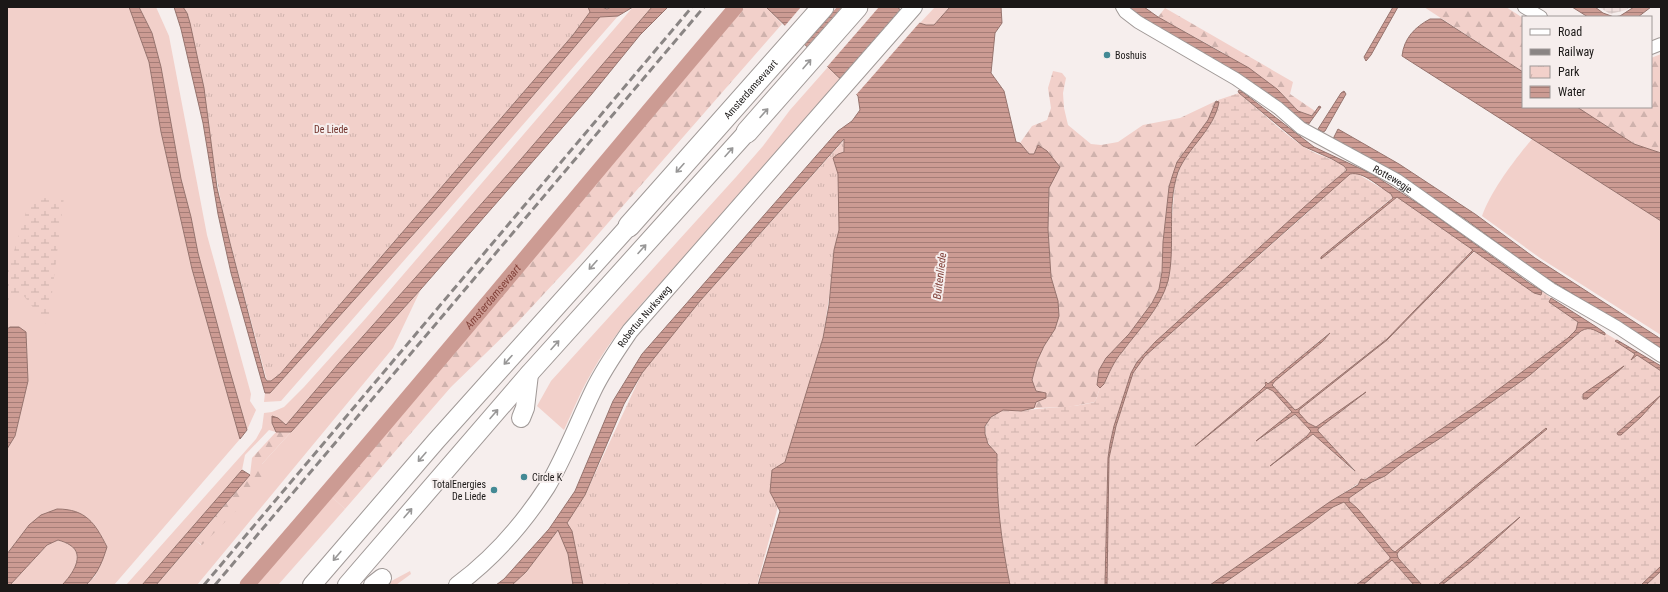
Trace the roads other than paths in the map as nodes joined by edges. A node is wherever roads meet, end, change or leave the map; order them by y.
1 (823, 7) edge
2 (1122, 7) edge
3 (1524, 7) edge
4 (913, 8) edge
5 (852, 13) edge
6 (1539, 16) edge
7 (747, 132) joint
8 (629, 226) joint
9 (1661, 356) edge
10 (529, 374) junction
11 (521, 418) dead end
12 (312, 585) edge
13 (347, 585) edge
14 (457, 585) edge

1 -> 8 highway, Amsterdamsevaart
2 - 9 street, Rottewegje
3 - 6 street
4 - 14 main road, Robertus Nurksweg
7 -> 5 highway
10 -> 7 main road
8 -> 12 main road, Amsterdamsevaart
10 - 11 main road
13 -> 10 main road

